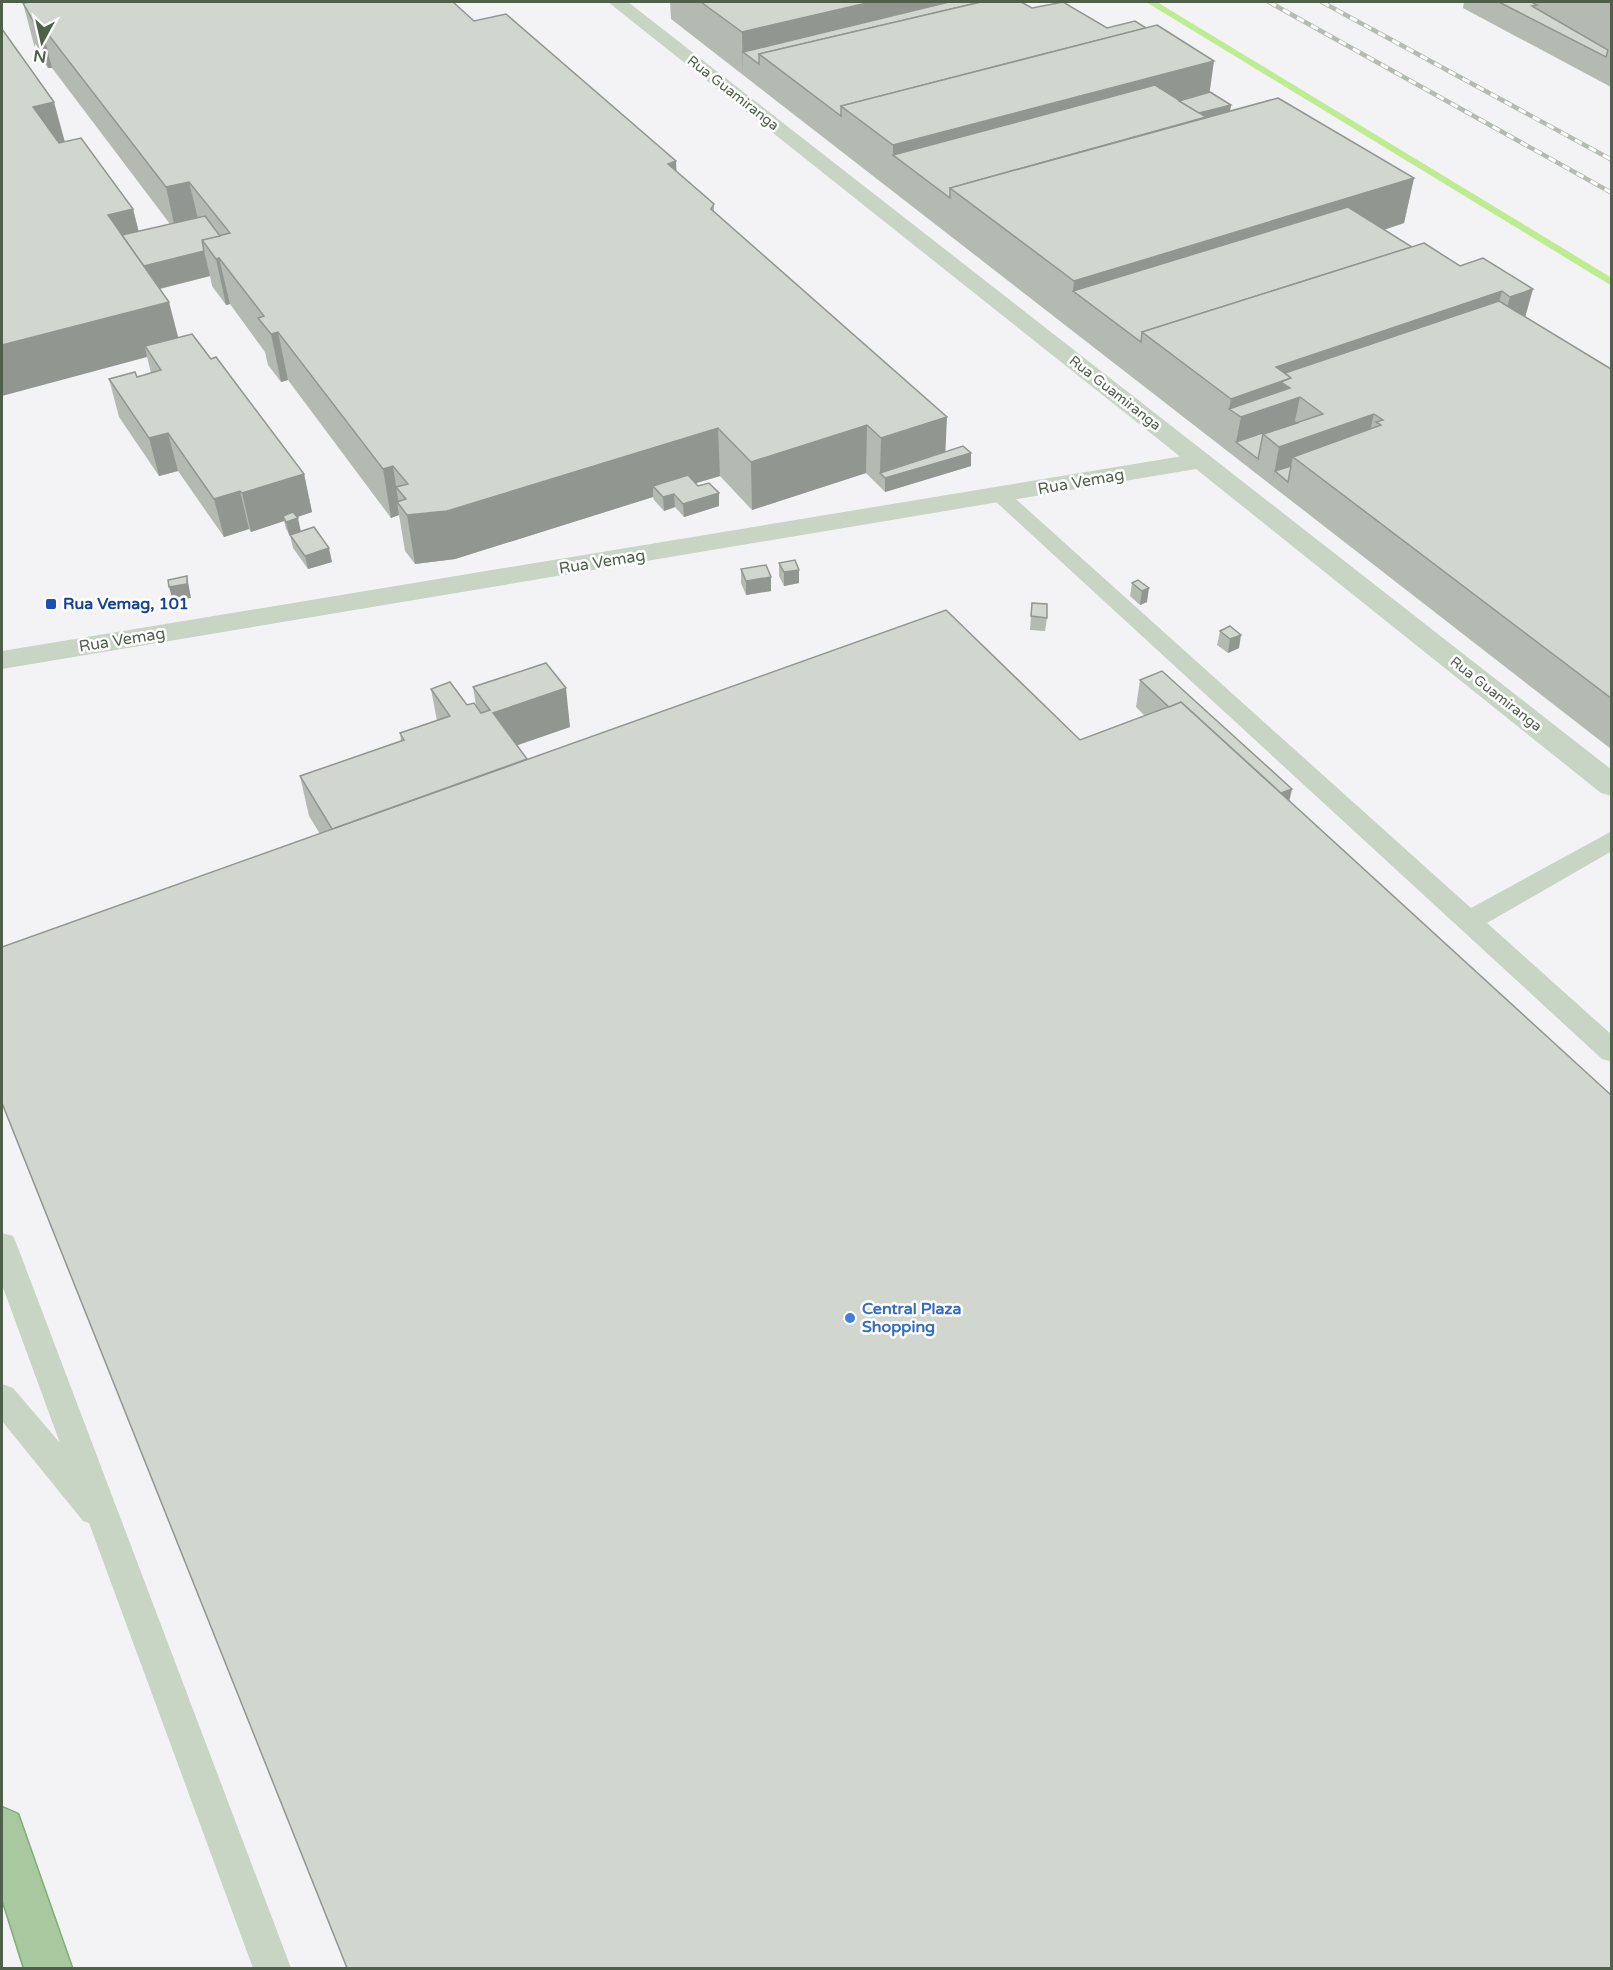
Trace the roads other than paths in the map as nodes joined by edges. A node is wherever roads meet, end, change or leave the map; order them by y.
1 (617, 2) edge
2 (1201, 461) junction
3 (1001, 496) junction
4 (2, 660) edge
5 (1611, 786) edge
6 (1611, 839) edge
7 (1468, 922) junction
8 (1611, 1052) edge
9 (2, 1245) edge
10 (2, 1398) edge
11 (108, 1525) junction
12 (2, 1830) edge
13 (48, 1968) edge
14 (272, 1968) edge

1 - 2 street, Rua Guamiranga
2 - 3 street, Rua Vemag
2 - 5 street, Rua Guamiranga
3 - 4 street, Rua Vemag
3 - 7 lane
6 - 7 lane
7 - 8 lane
9 - 11 lane
10 - 11 lane
11 - 14 lane
12 - 13 highway

